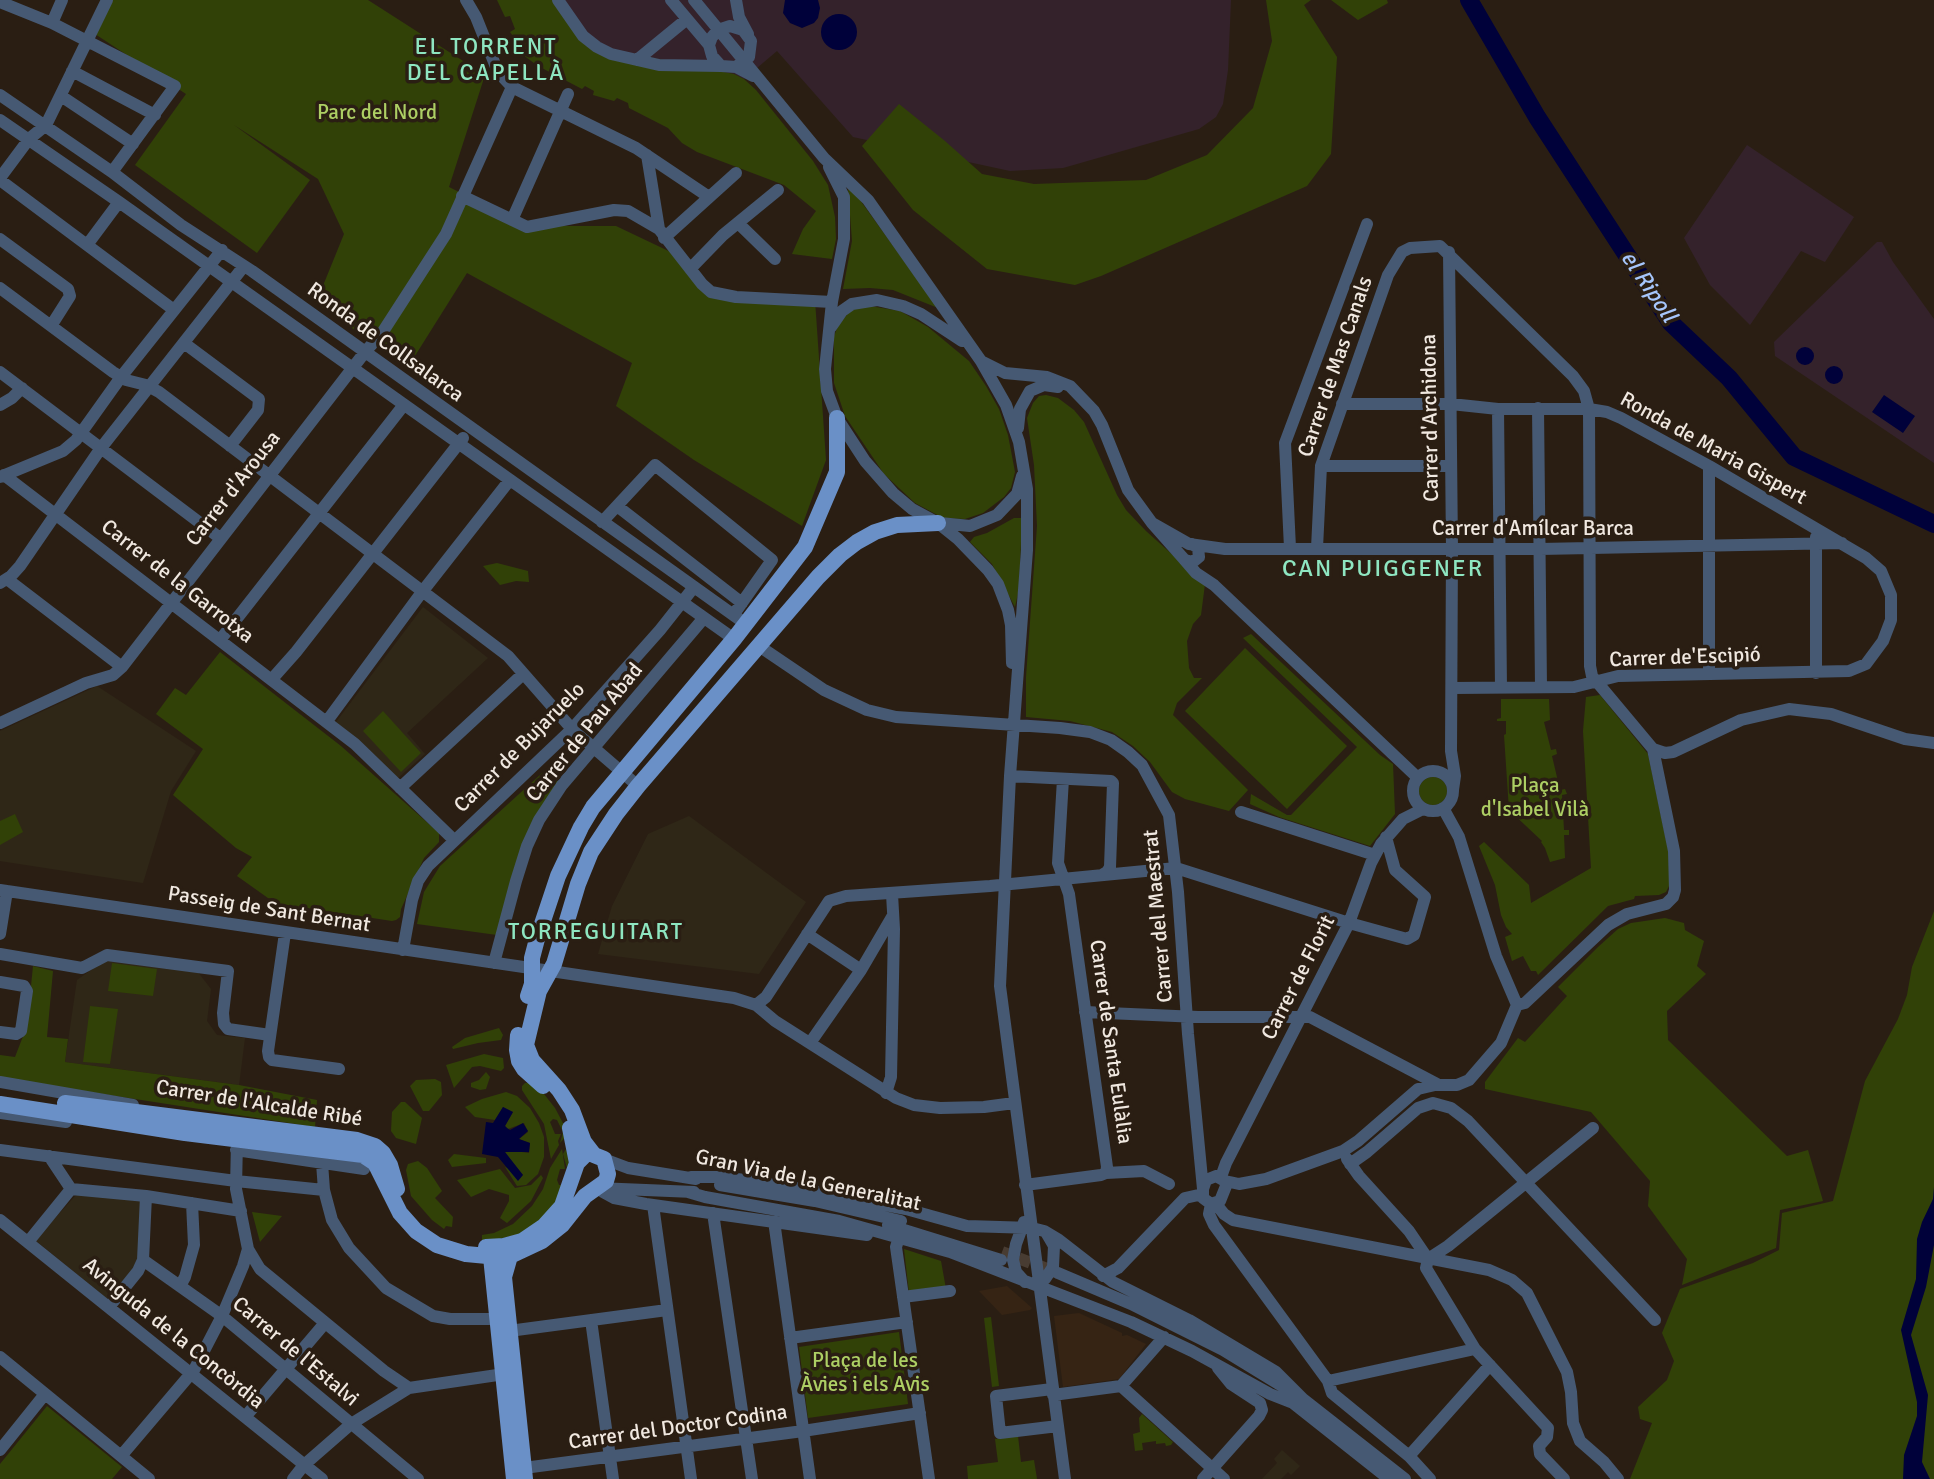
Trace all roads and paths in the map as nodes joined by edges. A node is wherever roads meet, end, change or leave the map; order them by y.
1 (62, 0) edge
2 (107, 0) edge
3 (466, 0) edge
4 (558, 0) edge
5 (671, 0) edge
6 (736, 0) edge
7 (698, 1) edge
8 (0, 2) edge
9 (687, 19) junction
10 (51, 23) junction
11 (724, 28) junction
12 (750, 39) junction
13 (86, 42) junction
14 (709, 45) junction
15 (637, 60) junction
16 (741, 65) junction
17 (722, 66) junction
18 (72, 71) junction
19 (760, 80) junction
20 (512, 87) junction
21 (568, 94) dead end
22 (0, 95) edge
23 (61, 96) junction
24 (559, 111) junction
25 (155, 115) junction
26 (0, 120) edge
27 (46, 125) junction
28 (29, 139) junction
29 (133, 144) junction
30 (647, 155) junction
31 (824, 158) junction
32 (113, 172) junction
33 (736, 173) dead end
34 (0, 179) edge
35 (778, 190) dead end
36 (462, 197) junction
37 (709, 197) junction
38 (119, 202) junction
39 (512, 220) junction
40 (737, 223) junction
41 (1367, 224) dead end
42 (661, 234) junction
43 (0, 239) edge
44 (87, 245) junction
45 (222, 250) junction
46 (1449, 252) junction
47 (775, 259) dead end
48 (209, 265) junction
49 (244, 266) junction
50 (690, 270) junction
51 (232, 282) junction
52 (0, 288) edge
53 (832, 302) junction
54 (174, 310) junction
55 (51, 326) junction
56 (828, 330) junction
57 (184, 343) junction
58 (968, 345) junction
59 (365, 352) junction
60 (981, 361) junction
61 (353, 369) junction
62 (0, 372) edge
63 (121, 377) junction
64 (149, 387) junction
65 (22, 388) junction
66 (1074, 391) junction
67 (1342, 404) junction
68 (1451, 404) junction
69 (0, 405) edge
70 (403, 406) junction
71 (1538, 408) junction
72 (1498, 409) junction
73 (1588, 409) junction
74 (837, 418) junction
75 (470, 429) junction
76 (81, 433) junction
77 (1019, 442) junction
78 (458, 444) junction
79 (230, 446) junction
80 (101, 448) junction
81 (1321, 466) junction
82 (1451, 466) junction
83 (1709, 466) junction
84 (1023, 469) junction
85 (2, 476) edge
86 (269, 476) junction
87 (509, 481) junction
88 (558, 491) junction
89 (617, 506) junction
90 (546, 507) junction
91 (56, 513) junction
92 (319, 514) junction
93 (602, 522) junction
94 (938, 523) junction
95 (1152, 523) junction
96 (1816, 528) junction
97 (220, 538) junction
98 (1843, 543) junction
99 (1816, 544) junction
100 (1708, 546) junction
101 (1290, 548) junction
102 (1317, 548) junction
103 (1588, 548) junction
104 (1195, 549) junction
105 (1452, 549) junction
106 (1501, 549) junction
107 (1540, 549) junction
108 (372, 554) junction
109 (1183, 558) junction
110 (3, 581) edge
111 (1214, 585) junction
112 (694, 587) junction
113 (422, 592) junction
114 (170, 601) junction
115 (682, 603) junction
116 (742, 603) junction
117 (703, 619) junction
118 (740, 619) junction
119 (1891, 620) joint
120 (734, 639) junction
121 (220, 640) junction
122 (759, 646) junction
123 (122, 667) junction
124 (1816, 673) junction
125 (523, 674) junction
126 (1709, 674) junction
127 (272, 679) junction
128 (1598, 682) junction
129 (1541, 687) junction
130 (1453, 688) junction
131 (1501, 688) junction
132 (1014, 710) junction
133 (327, 721) junction
134 (0, 723) edge
135 (1013, 726) junction
136 (572, 729) junction
137 (1934, 743) edge
138 (594, 748) junction
139 (1653, 749) junction
140 (1451, 751) junction
141 (1436, 771) junction
142 (621, 772) junction
143 (1010, 776) junction
144 (1418, 778) junction
145 (1063, 779) junction
146 (638, 786) junction
147 (400, 788) junction
148 (1453, 790) junction
149 (1443, 808) junction
150 (1423, 809) junction
151 (1241, 813) dead end
152 (1386, 837) junction
153 (454, 840) junction
154 (1375, 855) junction
155 (1175, 868) junction
156 (1102, 875) junction
157 (1063, 879) junction
158 (1004, 885) junction
159 (3, 891) edge
160 (892, 894) junction
161 (893, 915) junction
162 (1349, 923) junction
163 (285, 933) junction
164 (0, 934) edge
165 (807, 934) junction
166 (403, 950) junction
167 (0, 954) edge
168 (494, 963) junction
169 (531, 967) junction
170 (551, 970) junction
171 (861, 970) junction
172 (0, 982) edge
173 (1520, 997) junction
174 (757, 1005) junction
175 (1086, 1012) junction
176 (1192, 1016) junction
177 (1301, 1018) junction
178 (0, 1032) edge
179 (270, 1035) junction
180 (810, 1043) junction
181 (340, 1069) dead end
182 (0, 1082) edge
183 (1439, 1085) junction
184 (886, 1093) junction
185 (0, 1097) edge
186 (1014, 1102) junction
187 (0, 1104) edge
188 (0, 1113) edge
189 (1593, 1128) dead end
190 (185, 1133) junction
191 (238, 1138) junction
192 (0, 1150) edge
193 (1343, 1151) junction
194 (49, 1156) junction
195 (599, 1157) junction
196 (322, 1163) junction
197 (1350, 1164) junction
198 (576, 1166) junction
199 (364, 1169) dead end
200 (1106, 1173) junction
201 (691, 1177) junction
202 (1223, 1179) junction
203 (236, 1181) junction
204 (1525, 1183) junction
205 (1169, 1184) dead end
206 (1026, 1185) junction
207 (597, 1188) junction
208 (71, 1189) junction
209 (324, 1190) junction
210 (688, 1192) junction
211 (146, 1196) junction
212 (1208, 1198) junction
213 (191, 1203) junction
214 (653, 1205) junction
215 (1029, 1205) junction
216 (241, 1211) junction
217 (713, 1213) junction
218 (774, 1221) junction
219 (1, 1223) edge
220 (1027, 1229) junction
221 (879, 1231) junction
222 (899, 1237) junction
223 (28, 1242) junction
224 (248, 1249) junction
225 (507, 1251) junction
226 (491, 1257) junction
227 (1428, 1259) junction
228 (143, 1260) junction
229 (1103, 1276) junction
230 (1056, 1282) junction
231 (1035, 1285) junction
232 (180, 1286) junction
233 (950, 1291) dead end
234 (904, 1297) junction
235 (109, 1307) junction
236 (667, 1310) junction
237 (1043, 1314) junction
238 (222, 1316) junction
239 (496, 1319) junction
240 (591, 1320) junction
241 (1655, 1320) dead end
242 (325, 1322) junction
243 (907, 1322) junction
244 (509, 1331) junction
245 (1164, 1337) junction
246 (790, 1338) junction
247 (1475, 1349) junction
248 (0, 1357) edge
249 (1215, 1364) junction
250 (1490, 1365) junction
251 (286, 1369) junction
252 (508, 1373) junction
253 (191, 1374) junction
254 (1328, 1381) junction
255 (1121, 1386) junction
256 (409, 1388) junction
257 (1053, 1392) junction
258 (45, 1394) junction
259 (1298, 1401) junction
260 (919, 1413) junction
261 (245, 1417) junction
262 (351, 1424) junction
263 (1058, 1426) junction
264 (803, 1432) junction
265 (1346, 1433) junction
266 (746, 1438) junction
267 (687, 1446) junction
268 (0, 1450) edge
269 (121, 1456) junction
270 (1409, 1456) junction
271 (610, 1457) junction
272 (1365, 1459) junction
273 (304, 1465) junction
274 (1213, 1469) junction
275 (521, 1475) edge
276 (149, 1479) edge
277 (293, 1479) edge
278 (322, 1479) edge
279 (418, 1479) edge
280 (613, 1479) edge
281 (691, 1479) edge
282 (752, 1479) edge
283 (810, 1479) edge
284 (929, 1479) edge
285 (1065, 1479) edge
286 (1203, 1479) edge
287 (1224, 1479) edge
288 (1381, 1479) edge
289 (1389, 1479) edge
290 (1405, 1479) edge
291 (1415, 1479) edge
292 (1430, 1479) edge
293 (1564, 1479) edge
294 (1618, 1479) edge

1 - 10 street
2 - 13 street
3 - 20 street
4 - 15 street
5 - 9 street
6 - 11 street
6 - 12 street
7 - 11 street
8 - 10 street
9 - 14 street
9 - 15 street
10 - 13 street
11 - 12 street
11 - 14 street
11 - 16 street
12 - 16 street
12 - 19 street
13 - 18 street
13 - 25 street
14 - 17 street
15 - 17 street
16 - 17 street
16 - 19 street
18 - 23 street
18 - 25 street
19 - 31 street
20 - 24 street
20 - 36 street, Carrer d'Arousa
21 - 24 street
22 - 27 street, Ronda de Collsalarca
23 - 27 street
23 - 29 street
24 - 30 street
24 - 39 street
25 - 29 street
26 - 28 street, Ronda de Collsalarca
27 - 28 street
27 - 32 street, Ronda de Collsalarca
28 - 34 street
28 - 38 street, Ronda de Collsalarca
29 - 32 street
30 - 37 street
30 - 42 street
31 - 53 street
31 - 58 street
32 - 45 street, Ronda de Collsalarca
33 - 37 street
34 - 44 street
35 - 40 street
36 - 39 street
36 - 59 street, Carrer d'Arousa
37 - 42 street
38 - 44 street
38 - 48 street, Ronda de Collsalarca
39 - 42 street
40 - 47 street
40 - 50 street
41 - 101 street
42 - 50 street
43 - 55 street
44 - 54 street
45 - 48 street
45 - 49 street, Ronda de Collsalarca
46 - 67 street, Carrer de Mas Canals
46 - 68 street, Carrer d'Archidona
46 - 73 street, Ronda de Maria Gispert
48 - 51 street, Ronda de Collsalarca
48 - 54 street
49 - 51 street
49 - 59 street, Ronda de Collsalarca
50 - 53 street
51 - 57 street
51 - 61 street, Ronda de Collsalarca
52 - 55 street
53 - 56 street
54 - 63 street
55 - 63 street
56 - 58 street
56 - 74 street
57 - 64 street
57 - 79 street
58 - 60 street
59 - 61 street, Carrer d'Arousa
59 - 75 street, Ronda de Collsalarca
60 - 66 street
60 - 77 street
61 - 70 street, Ronda de Collsalarca
61 - 86 street, Carrer d'Arousa
62 - 65 street
63 - 64 street
63 - 76 street
64 - 79 street
64 - 80 street
65 - 69 street
65 - 76 street
66 - 77 street
66 - 95 street
67 - 68 street
67 - 81 street, Carrer de Mas Canals
68 - 72 street
68 - 82 street, Carrer d'Archidona
70 - 78 street, Ronda de Collsalarca
70 - 92 street
71 - 72 street
71 - 73 street
71 - 107 street
72 - 106 street
73 - 83 street, Ronda de Maria Gispert
73 - 103 street
74 - 94 street
74 - 118 main road
75 - 78 street
75 - 88 street, Ronda de Collsalarca
76 - 80 street
76 - 85 street
77 - 84 street
78 - 87 street, Ronda de Collsalarca
78 - 108 street
79 - 86 street
80 - 91 street
80 - 97 street
81 - 82 street
81 - 102 street, Carrer de Mas Canals
82 - 105 street, Carrer d'Archidona
83 - 96 street, Ronda de Maria Gispert
83 - 100 street
84 - 94 street
84 - 132 street
85 - 91 street, Carrer de la Garrotxa
86 - 92 street
86 - 97 street, Carrer d'Arousa
87 - 90 street, Ronda de Collsalarca
87 - 113 street
88 - 90 street
88 - 93 street, Ronda de Collsalarca
89 - 93 street
89 - 116 street
89 - 116 street
90 - 115 street, Ronda de Collsalarca
91 - 110 street
91 - 114 street, Carrer de la Garrotxa
92 - 108 street
92 - 121 street
93 - 112 street, Ronda de Collsalarca
94 - 122 main road
94 - 132 street
95 - 104 street
95 - 109 street
96 - 98 street, Ronda de Maria Gispert
96 - 99 street
97 - 114 street, Carrer d'Arousa
98 - 99 street, Carrer d'Amílcar Barca
98 - 119 street, Ronda de Maria Gispert
99 - 100 street, Carrer d'Amílcar Barca
99 - 124 street
100 - 103 street, Carrer d'Amílcar Barca
100 - 126 street
101 - 102 street, Carrer d'Amílcar Barca
101 - 104 street, Carrer d'Amílcar Barca
102 - 105 street, Carrer d'Amílcar Barca
103 - 107 street, Carrer d'Amílcar Barca
103 - 128 street
104 - 109 street
104 - 111 street
105 - 106 street, Carrer d'Amílcar Barca
105 - 130 street, Carrer d'Archidona
106 - 107 street, Carrer d'Amílcar Barca
106 - 131 street
107 - 129 street
108 - 113 street
108 - 127 street
109 - 111 street
110 - 123 street
111 - 144 street
112 - 115 street, Carrer de Bujaruelo
112 - 118 street, Ronda de Collsalarca
113 - 125 street
113 - 133 street
114 - 121 street, Carrer de la Garrotxa
114 - 123 street, Carrer d'Arousa
115 - 117 street, Ronda de Collsalarca
115 - 136 street, Carrer de Bujaruelo
116 - 118 street
117 - 120 street, Ronda de Collsalarca
117 - 138 street, Carrer de Pau Abad
118 - 120 main road
118 - 122 main road
119 - 124 street, Carrer de'Escipió
120 - 122 main road
120 - 142 main road
121 - 127 street, Carrer de la Garrotxa
122 - 135 street, Carrer del Maestrat
122 - 146 main road
123 - 134 street
124 - 126 street, Carrer de'Escipió
125 - 136 street
125 - 147 street
126 - 128 street, Carrer de'Escipió
127 - 133 street, Carrer de la Garrotxa
128 - 129 street, Carrer de'Escipió
128 - 139 street
129 - 131 street, Carrer de'Escipió
130 - 131 street, Carrer de'Escipió
130 - 140 street, Carrer d'Archidona
132 - 135 street
133 - 147 street, Carrer de la Garrotxa
135 - 143 street
135 - 155 street, Carrer del Maestrat
136 - 138 street
136 - 153 street, Carrer de Bujaruelo
137 - 139 street
138 - 142 street
138 - 168 street, Carrer de Pau Abad
139 - 173 street
140 - 141 street
140 - 148 street, Carrer d'Archidona
141 - 144 street
141 - 148 street
142 - 146 street
142 - 169 main road
143 - 145 street
143 - 158 street
144 - 150 street
145 - 156 street
145 - 157 street, Carrer de Santa Eulàlia
146 - 170 main road
147 - 153 street, Carrer de la Garrotxa
148 - 149 street
149 - 150 street
149 - 173 street
150 - 152 street, Carrer de Florit
151 - 154 street
152 - 154 street, Carrer de Florit
152 - 162 street
153 - 166 street, Carrer de Bujaruelo
154 - 162 street, Carrer de Florit
155 - 156 street
155 - 162 street
155 - 176 street, Carrer del Maestrat
156 - 157 street
157 - 158 street
157 - 175 street, Carrer de Santa Eulàlia
158 - 160 street
158 - 186 street
159 - 163 street, Passeig de Sant Bernat
159 - 164 street
160 - 161 street
160 - 165 street
161 - 171 street
161 - 184 street
162 - 177 street, Carrer de Florit
163 - 166 street, Passeig de Sant Bernat
163 - 179 street
165 - 171 street
165 - 174 street
166 - 168 street, Passeig de Sant Bernat
167 - 179 street
168 - 169 street, Passeig de Sant Bernat
169 - 170 street, Passeig de Sant Bernat
169 - 198 main road
170 - 174 street, Passeig de Sant Bernat
170 - 195 main road
171 - 180 street
172 - 178 street
173 - 183 street
174 - 180 street
175 - 176 street
175 - 200 street, Carrer de Santa Eulàlia
176 - 177 street
176 - 212 street, Carrer del Maestrat
177 - 183 street
177 - 202 street, Carrer de Florit
179 - 181 street
180 - 184 street
182 - 191 street, Carrer de l'Alcalde Ribé
183 - 193 street
184 - 186 street
185 - 191 main road
186 - 206 street
187 - 190 main road
188 - 190 street
189 - 204 street
190 - 191 main road
191 - 196 street
191 - 203 street
191 - 225 main road, Carrer de l'Alcalde Ribé
191 - 226 main road
192 - 194 street
193 - 197 street
193 - 202 street
194 - 203 street
194 - 208 street
195 - 198 main road
195 - 201 street, Gran Via de la Generalitat
195 - 207 main road
196 - 199 street
196 - 209 street
197 - 204 street
197 - 227 street
198 - 207 main road
198 - 225 main road, Carrer de l'Alcalde Ribé
200 - 205 street
200 - 206 street, Carrer de Santa Eulàlia
201 - 210 street, Gran Via de la Generalitat
201 - 220 street
202 - 212 street, Carrer de Florit
202 - 212 street
203 - 209 street
203 - 216 street
204 - 227 street
204 - 241 street
206 - 215 street
207 - 210 street, Gran Via de la Generalitat
207 - 214 street
207 - 225 main road
208 - 211 street
208 - 223 street
209 - 239 street
210 - 221 street
211 - 213 street
211 - 228 street
212 - 227 street
212 - 229 street
212 - 254 street, Carrer del Maestrat
213 - 216 street
213 - 232 street
214 - 217 street
214 - 236 street
215 - 220 street
215 - 220 street
216 - 224 street
217 - 218 street
217 - 266 street
218 - 221 street
218 - 246 street
219 - 223 street, Avinguda de la Concòrdia
220 - 229 street
220 - 231 street
220 - 231 street
220 - 231 street
221 - 222 street
222 - 231 street
222 - 234 street
223 - 235 street, Avinguda de la Concòrdia
224 - 238 street
224 - 242 street
225 - 226 main road
225 - 244 main road
226 - 239 main road
227 - 247 street
227 - 294 street
228 - 232 street, Carrer de l'Estalvi
228 - 235 street
229 - 259 street
230 - 231 street
230 - 237 street
230 - 245 street
230 - 259 street
231 - 237 street
232 - 238 street, Carrer de l'Estalvi
233 - 234 street
234 - 243 street
235 - 253 street, Avinguda de la Concòrdia
236 - 240 street
236 - 267 street
237 - 257 street
238 - 251 street, Carrer de l'Estalvi
238 - 253 street
239 - 252 main road
240 - 244 street
240 - 271 street
242 - 251 street
242 - 256 street
243 - 246 street
243 - 260 street
244 - 252 main road
245 - 249 street
245 - 255 street
246 - 264 street
247 - 250 street
247 - 254 street
248 - 258 street
249 - 259 street
249 - 274 street
250 - 270 street
250 - 293 street
251 - 261 street
251 - 262 street, Carrer de l'Estalvi
252 - 256 street
252 - 275 main road
253 - 261 street, Avinguda de la Concòrdia
253 - 269 street
254 - 270 street, Carrer del Maestrat
255 - 257 street
255 - 274 street
256 - 262 street
257 - 263 street
257 - 263 street
258 - 268 street
258 - 269 street
259 - 265 street
259 - 272 street
260 - 264 street, Carrer del Doctor Codina
260 - 284 street
261 - 273 street, Avinguda de la Concòrdia
262 - 273 street
262 - 279 street, Carrer de l'Estalvi
263 - 285 street
264 - 266 street, Carrer del Doctor Codina
264 - 283 street
265 - 290 street
265 - 291 street
266 - 267 street, Carrer del Doctor Codina
266 - 282 street
267 - 271 street, Carrer del Doctor Codina
267 - 281 street
269 - 276 street
270 - 292 street, Carrer del Maestrat
271 - 275 street, Carrer del Doctor Codina
271 - 280 street
272 - 288 street
272 - 289 street
273 - 277 street
273 - 278 street, Avinguda de la Concòrdia
274 - 286 street
274 - 287 street

